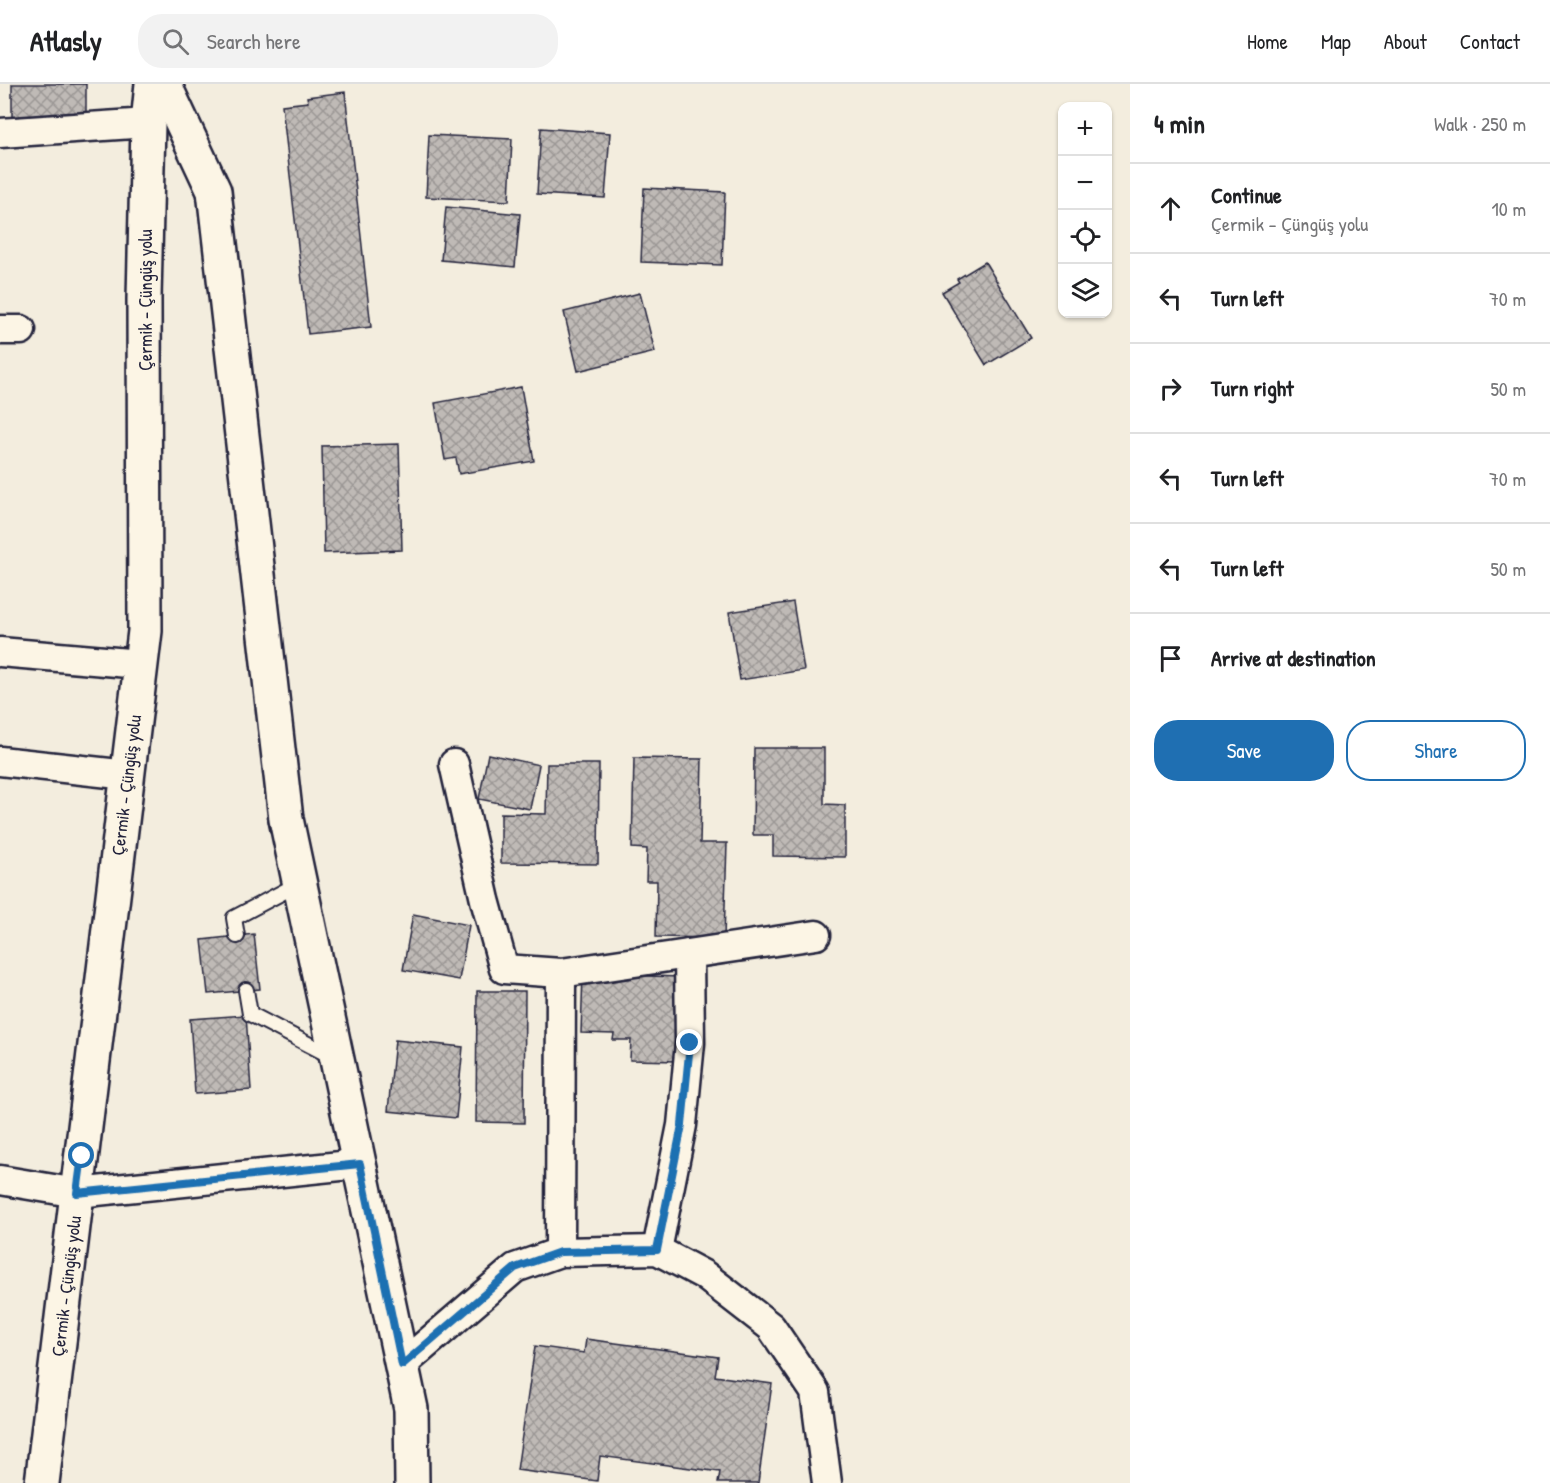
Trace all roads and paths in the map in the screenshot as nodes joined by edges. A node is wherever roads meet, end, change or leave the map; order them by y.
1 (152, 84) edge
2 (164, 84) edge
3 (148, 123) junction
4 (0, 133) edge
5 (0, 652) edge
6 (140, 664) junction
7 (0, 761) edge
8 (454, 764) dead end
9 (128, 775) junction
10 (300, 883) junction
11 (816, 935) dead end
12 (237, 936) dead end
13 (689, 954) junction
14 (561, 973) junction
15 (246, 990) dead end
16 (338, 1060) junction
17 (360, 1164) junction
18 (0, 1180) edge
19 (77, 1193) junction
20 (657, 1250) junction
21 (560, 1252) junction
22 (402, 1365) junction
23 (42, 1483) edge
24 (412, 1483) edge
25 (827, 1483) edge

1 - 3 main road, Çermik - Çüngüş yolu
2 - 10 main road
3 - 4 street
3 - 6 main road, Çermik - Çüngüş yolu
5 - 6 street
6 - 9 main road, Çermik - Çüngüş yolu
7 - 9 street
8 - 14 street
9 - 19 main road, Çermik - Çüngüş yolu
10 - 12 lane
10 - 16 main road
11 - 13 street
13 - 14 street
13 - 20 street
14 - 21 street
15 - 16 lane
16 - 17 main road
17 - 19 street
17 - 22 main road
18 - 19 street
19 - 23 main road, Çermik - Çüngüş yolu
20 - 21 street
20 - 25 street
21 - 22 street
22 - 24 main road

